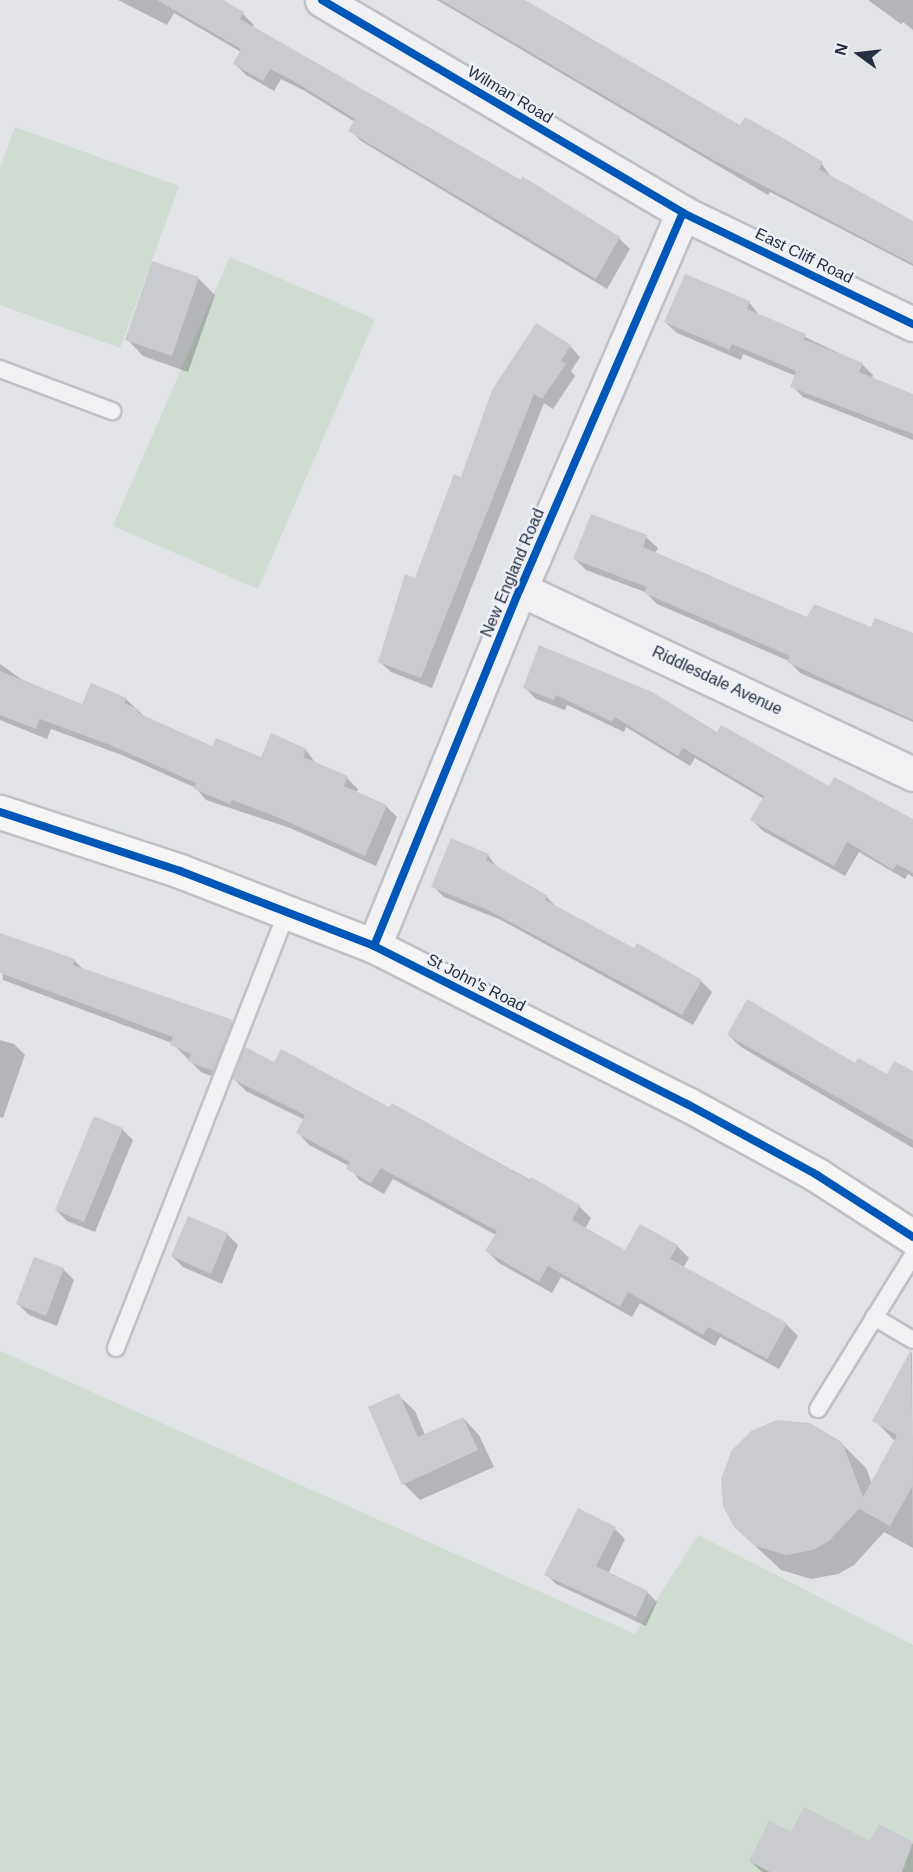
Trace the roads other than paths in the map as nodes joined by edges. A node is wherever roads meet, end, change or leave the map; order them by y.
1 (322, 0) edge
2 (683, 213) junction
3 (913, 324) edge
4 (0, 369) edge
5 (112, 411) dead end
6 (520, 589) junction
7 (913, 774) edge
8 (2, 819) edge
9 (286, 911) junction
10 (374, 946) junction
11 (913, 1237) edge
12 (913, 1255) edge
13 (874, 1317) junction
14 (913, 1340) edge
15 (116, 1348) dead end
16 (818, 1409) dead end

1 - 2 street, Wilman Road
2 - 3 street, East Cliff Road
2 - 6 street, New England Road
4 - 5 lane
6 - 7 street, Riddlesdale Avenue
6 - 10 street, New England Road
8 - 9 highway, St John's Road
9 - 10 highway, St John's Road
9 - 15 lane
10 - 11 highway, St John's Road
12 - 13 lane
13 - 14 lane
13 - 16 lane

